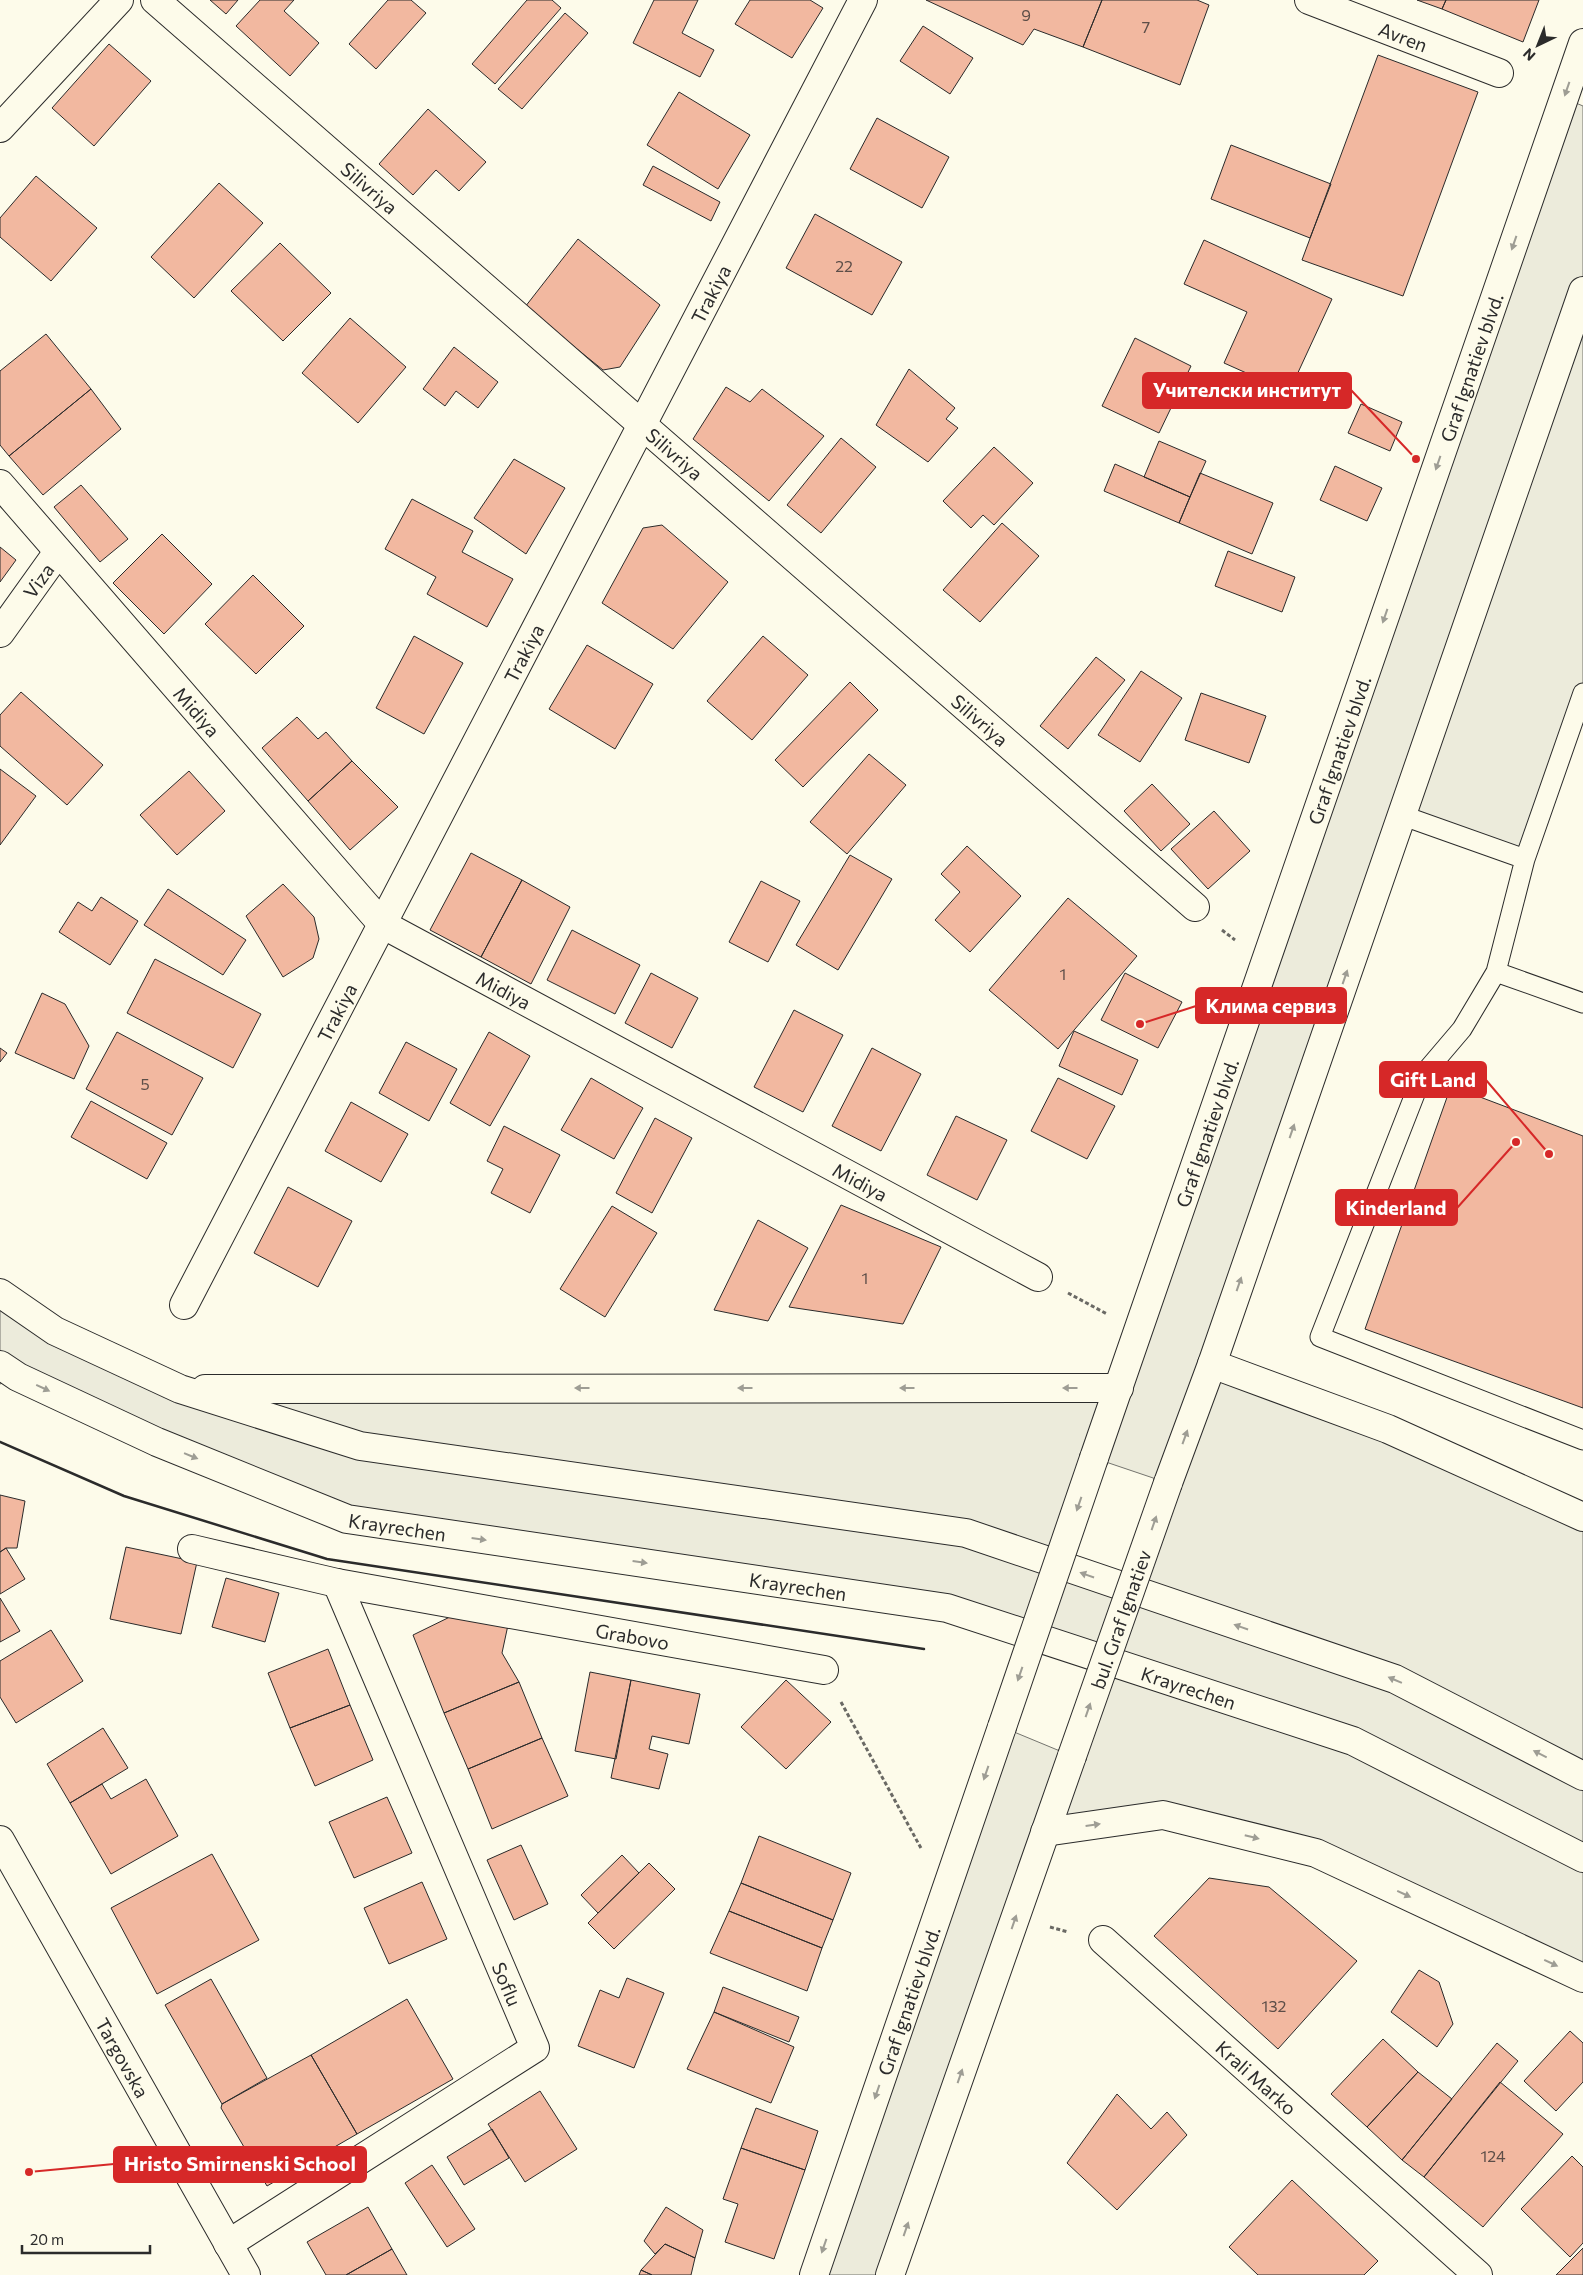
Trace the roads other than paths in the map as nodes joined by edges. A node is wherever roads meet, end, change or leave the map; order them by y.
1 (119, 0) edge
2 (154, 0) edge
3 (863, 0) edge
4 (1309, 0) edge
5 (1583, 43) edge
6 (1499, 73) dead end
7 (0, 128) edge
8 (1583, 290) edge
9 (642, 425) junction
10 (0, 484) edge
11 (58, 552) junction
12 (0, 633) edge
13 (1583, 693) edge
14 (1401, 815) junction
15 (1525, 859) junction
16 (1195, 907) road end
17 (382, 924) junction
18 (1496, 972) junction
19 (1583, 1003) edge
20 (1038, 1276) road end
21 (0, 1292) edge
22 (184, 1305) dead end
23 (1212, 1364) junction
24 (6, 1375) edge
25 (1119, 1388) junction
26 (180, 1389) junction
27 (1583, 1440) edge
28 (1583, 1517) edge
29 (192, 1549) dead end
30 (337, 1584) junction
31 (824, 1670) road end
32 (1583, 1776) edge
33 (1045, 1832) junction
34 (0, 1840) edge
35 (1583, 1858) edge
36 (1103, 1940) road end
37 (1583, 1978) edge
38 (228, 2244) junction
39 (246, 2275) edge
40 (814, 2275) edge
41 (890, 2275) edge
42 (1478, 2275) edge

1 - 7 street
2 - 9 street, Silivriya
3 - 9 street, Trakiya
4 - 6 street, Avren
5 -> 25 street, Graf Ignatiev blvd.
8 - 14 street
9 - 16 street, Silivriya
9 - 17 street, Trakiya
10 - 11 street, Midiya
11 - 12 street, Viza
11 - 17 street, Midiya
13 - 15 lane
14 - 15 lane
23 -> 14 street
15 - 18 lane
17 - 20 street, Midiya
17 - 22 street, Trakiya
18 - 19 lane
18 - 27 lane
21 - 26 street
23 - 28 street
33 -> 23 street, bul. Graf Ignatiev, bridge
24 -> 35 street, Krayrechen
25 -> 26 street
25 -> 40 street, Graf Ignatiev blvd., bridge
32 -> 26 street
29 - 30 street, Grabovo
30 - 31 street, Grabovo
30 - 38 street, Soflu
33 -> 37 street
41 -> 33 street
34 - 38 street, Targovska
36 - 42 street, Krali Marko
38 - 39 street, Targovska

